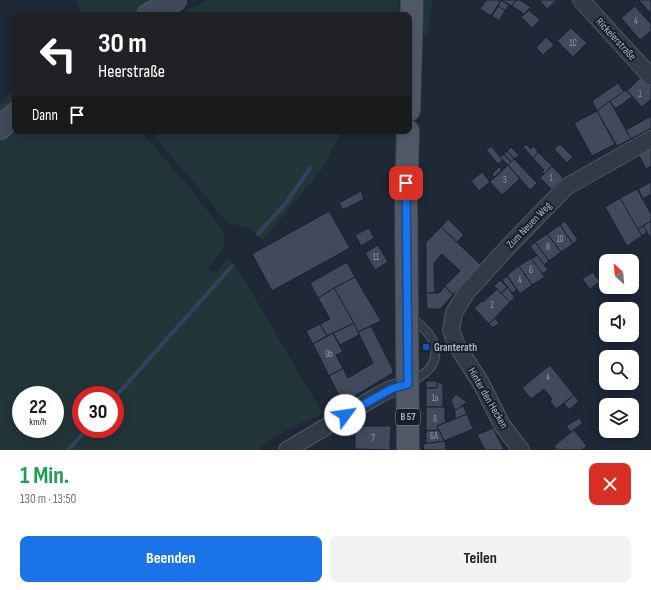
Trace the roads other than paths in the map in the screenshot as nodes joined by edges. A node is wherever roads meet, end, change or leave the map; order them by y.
1 (175, 0) edge
2 (412, 0) edge
3 (580, 0) edge
4 (153, 12) edge
5 (412, 12) edge
6 (651, 77) edge
7 (12, 117) edge
8 (0, 128) edge
9 (408, 134) edge
10 (651, 139) edge
11 (457, 346) joint
12 (408, 384) junction
13 (287, 450) edge
14 (408, 450) edge
15 (521, 450) edge

1 - 4 street
2 - 5 main road
3 - 6 street, Rickelerstraße
7 - 8 street
9 - 12 main road
10 - 11 street, Zum Neuen Weg
11 - 15 street, Hinter den Hecken
12 - 13 street
12 - 14 main road, B 57

